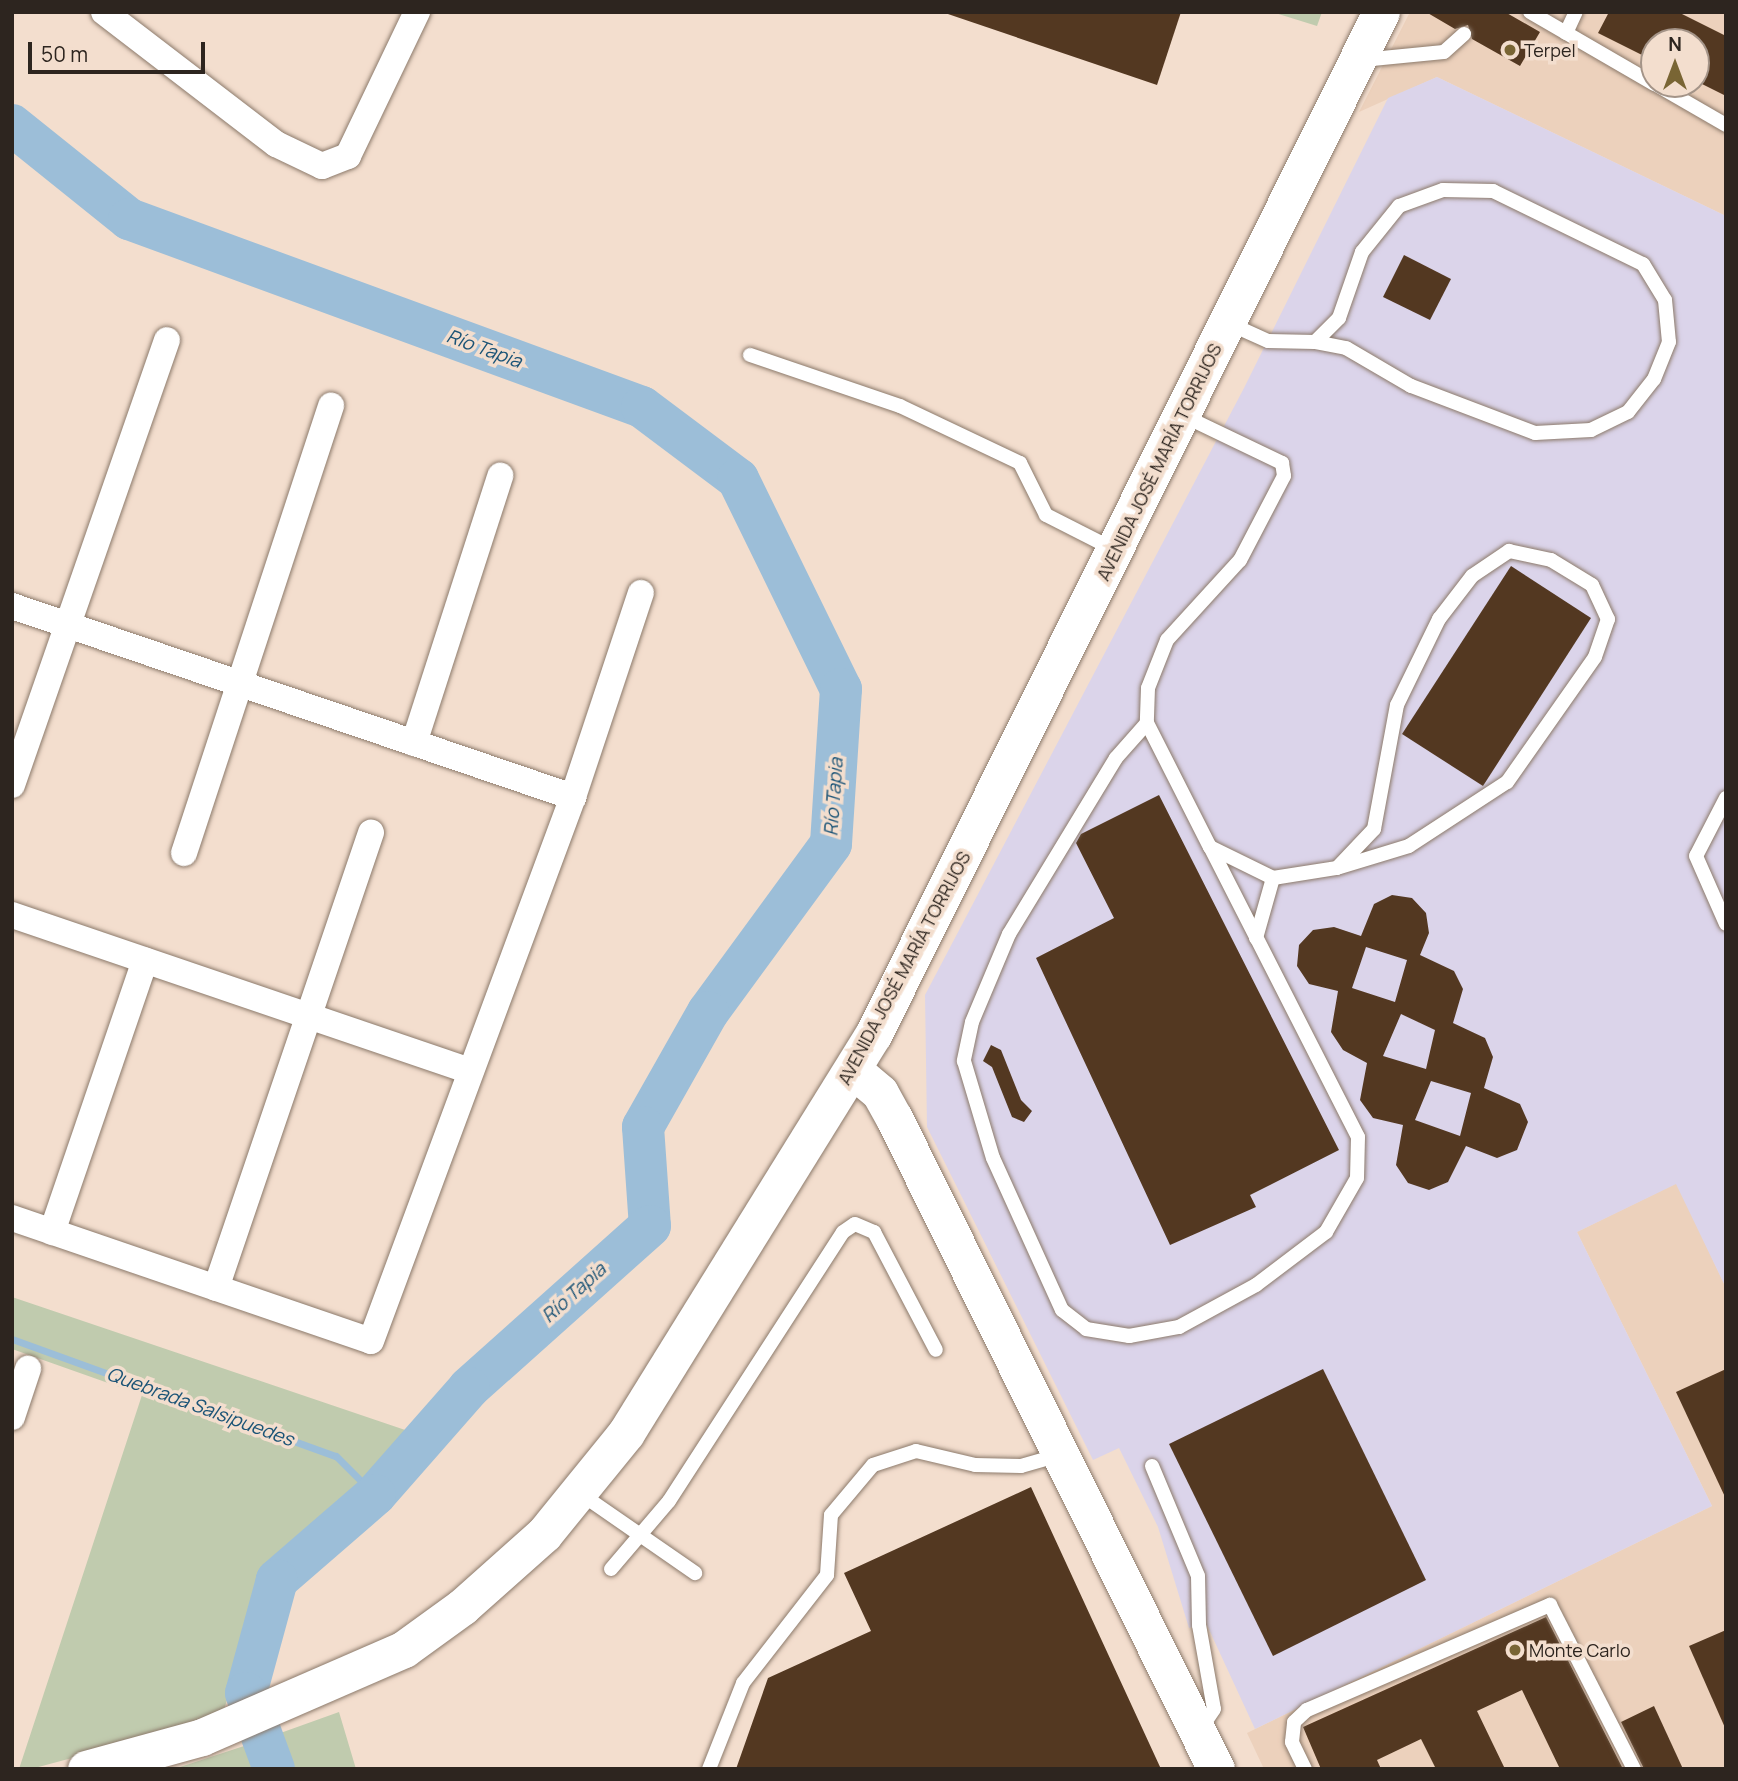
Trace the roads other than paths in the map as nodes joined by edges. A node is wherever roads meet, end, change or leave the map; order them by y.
1 (104, 12) edge
2 (417, 12) edge
3 (1381, 12) edge
4 (1530, 12) edge
5 (1576, 12) edge
6 (1566, 33) junction
7 (1464, 34) dead end
8 (1357, 60) junction
9 (1640, 76) edge
10 (1679, 98) edge
11 (1726, 125) edge
12 (1227, 323) junction
13 (167, 341) dead end
14 (1315, 342) junction
15 (750, 355) dead end
16 (331, 406) dead end
17 (1184, 416) junction
18 (500, 476) dead end
19 (1117, 551) junction
20 (641, 593) dead end
21 (12, 606) edge
22 (72, 626) junction
23 (238, 683) junction
24 (1147, 723) junction
25 (414, 743) junction
26 (12, 785) edge
27 (573, 797) junction
28 (1726, 798) edge
29 (371, 833) dead end
30 (1210, 847) junction
31 (184, 853) dead end
32 (1337, 868) junction
33 (1273, 878) junction
34 (12, 915) edge
35 (1726, 924) edge
36 (1256, 938) junction
37 (145, 960) junction
38 (313, 1017) junction
39 (467, 1070) junction
40 (853, 1070) junction
41 (12, 1218) edge
42 (52, 1232) junction
43 (216, 1288) junction
44 (936, 1350) dead end
45 (28, 1369) dead end
46 (12, 1417) edge
47 (1061, 1454) junction
48 (1153, 1466) dead end
49 (581, 1494) junction
50 (643, 1534) junction
51 (611, 1569) dead end
52 (695, 1573) dead end
53 (1198, 1731) junction
54 (86, 1769) edge
55 (709, 1769) edge
56 (1216, 1769) edge
57 (1306, 1769) edge
58 (1634, 1769) edge

1 - 2 street
3 - 8 main road, AVENIDA JOSÉ MARÍA TORRIJOS
4 - 6 lane
5 - 6 lane
6 - 9 lane
7 - 8 lane
8 - 12 main road, AVENIDA JOSÉ MARÍA TORRIJOS
10 - 11 lane
12 - 14 lane
12 - 17 main road, AVENIDA JOSÉ MARÍA TORRIJOS
13 - 22 street
14 - 14 lane
15 - 19 lane
16 - 23 street
17 - 19 main road, AVENIDA JOSÉ MARÍA TORRIJOS
17 - 24 lane
18 - 25 street
19 - 40 main road, AVENIDA JOSÉ MARÍA TORRIJOS
20 - 27 street
21 - 22 street
22 - 23 street
22 - 26 street
23 - 25 street
23 - 31 street
24 - 30 lane
24 - 36 lane
25 - 27 street
27 - 39 street
28 - 35 lane
29 - 38 street
30 - 33 lane
30 - 36 lane
32 - 32 lane
32 - 33 lane
33 - 36 lane
34 - 37 street
37 - 38 street
37 - 42 street
38 - 39 street
38 - 43 street
39 - 43 street
40 - 47 main road
40 - 49 main road, AVENIDA JOSÉ MARÍA TORRIJOS
41 - 42 street
42 - 43 street
44 - 50 lane
45 - 46 street
47 - 53 main road
47 - 55 lane
48 - 53 lane
49 - 50 lane
49 - 54 main road, AVENIDA JOSÉ MARÍA TORRIJOS
50 - 51 lane
50 - 52 lane
53 - 56 main road
57 - 58 lane

